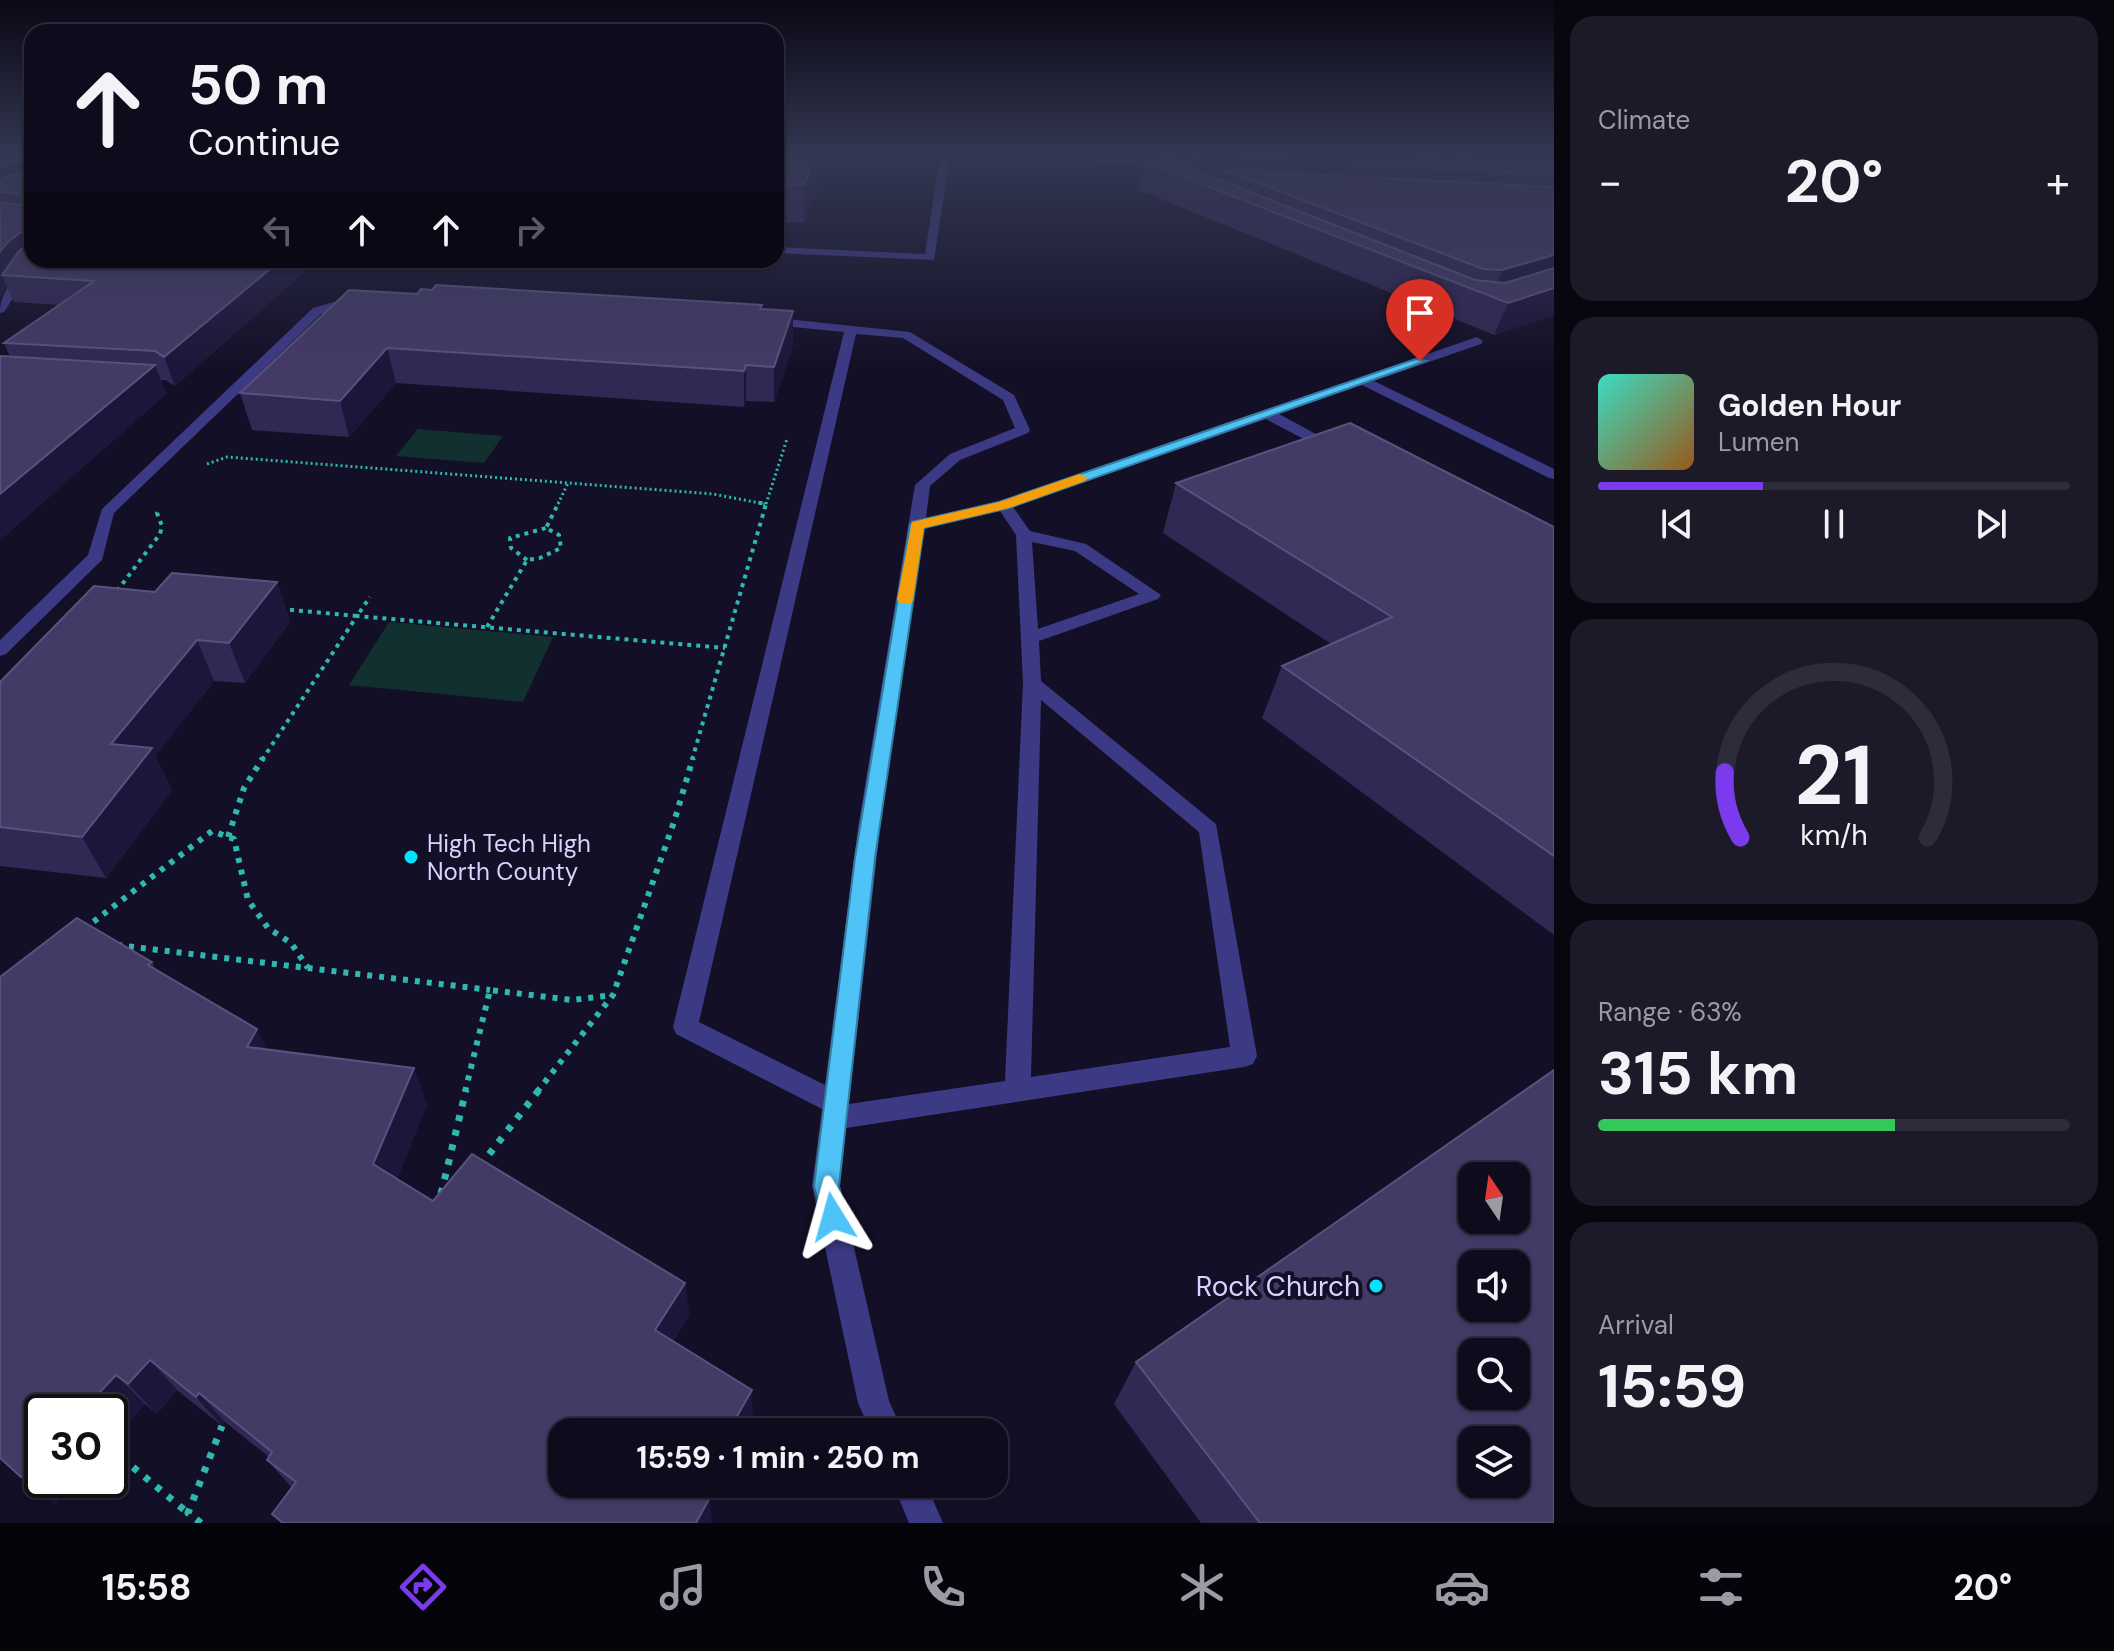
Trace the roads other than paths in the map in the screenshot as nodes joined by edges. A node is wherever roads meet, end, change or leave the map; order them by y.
1 (935, 225) edge
2 (784, 250) edge
3 (31, 268) edge
4 (375, 299) edge
5 (0, 309) edge
6 (753, 321) edge
7 (851, 328) junction
8 (1477, 341) dead end
9 (1363, 381) junction
10 (1268, 414) junction
11 (1349, 458) edge
12 (1554, 475) edge
13 (1004, 505) junction
14 (917, 525) junction
15 (1024, 535) junction
16 (1030, 638) junction
17 (0, 650) edge
18 (1032, 683) junction
19 (1018, 1090) junction
20 (835, 1110) junction
21 (881, 1418) edge
22 (915, 1498) edge
23 (926, 1523) edge

1 - 2 street
3 - 5 street
4 - 17 street
6 - 7 street
7 - 14 street
7 - 20 street
8 - 9 street
9 - 10 street
9 - 12 street
10 - 11 street
10 - 13 street
13 - 14 street
13 - 15 street
14 - 20 street
15 - 16 street
15 - 16 street
16 - 18 street
18 - 19 street
18 - 19 street
19 - 20 street
20 - 21 street
22 - 23 street

